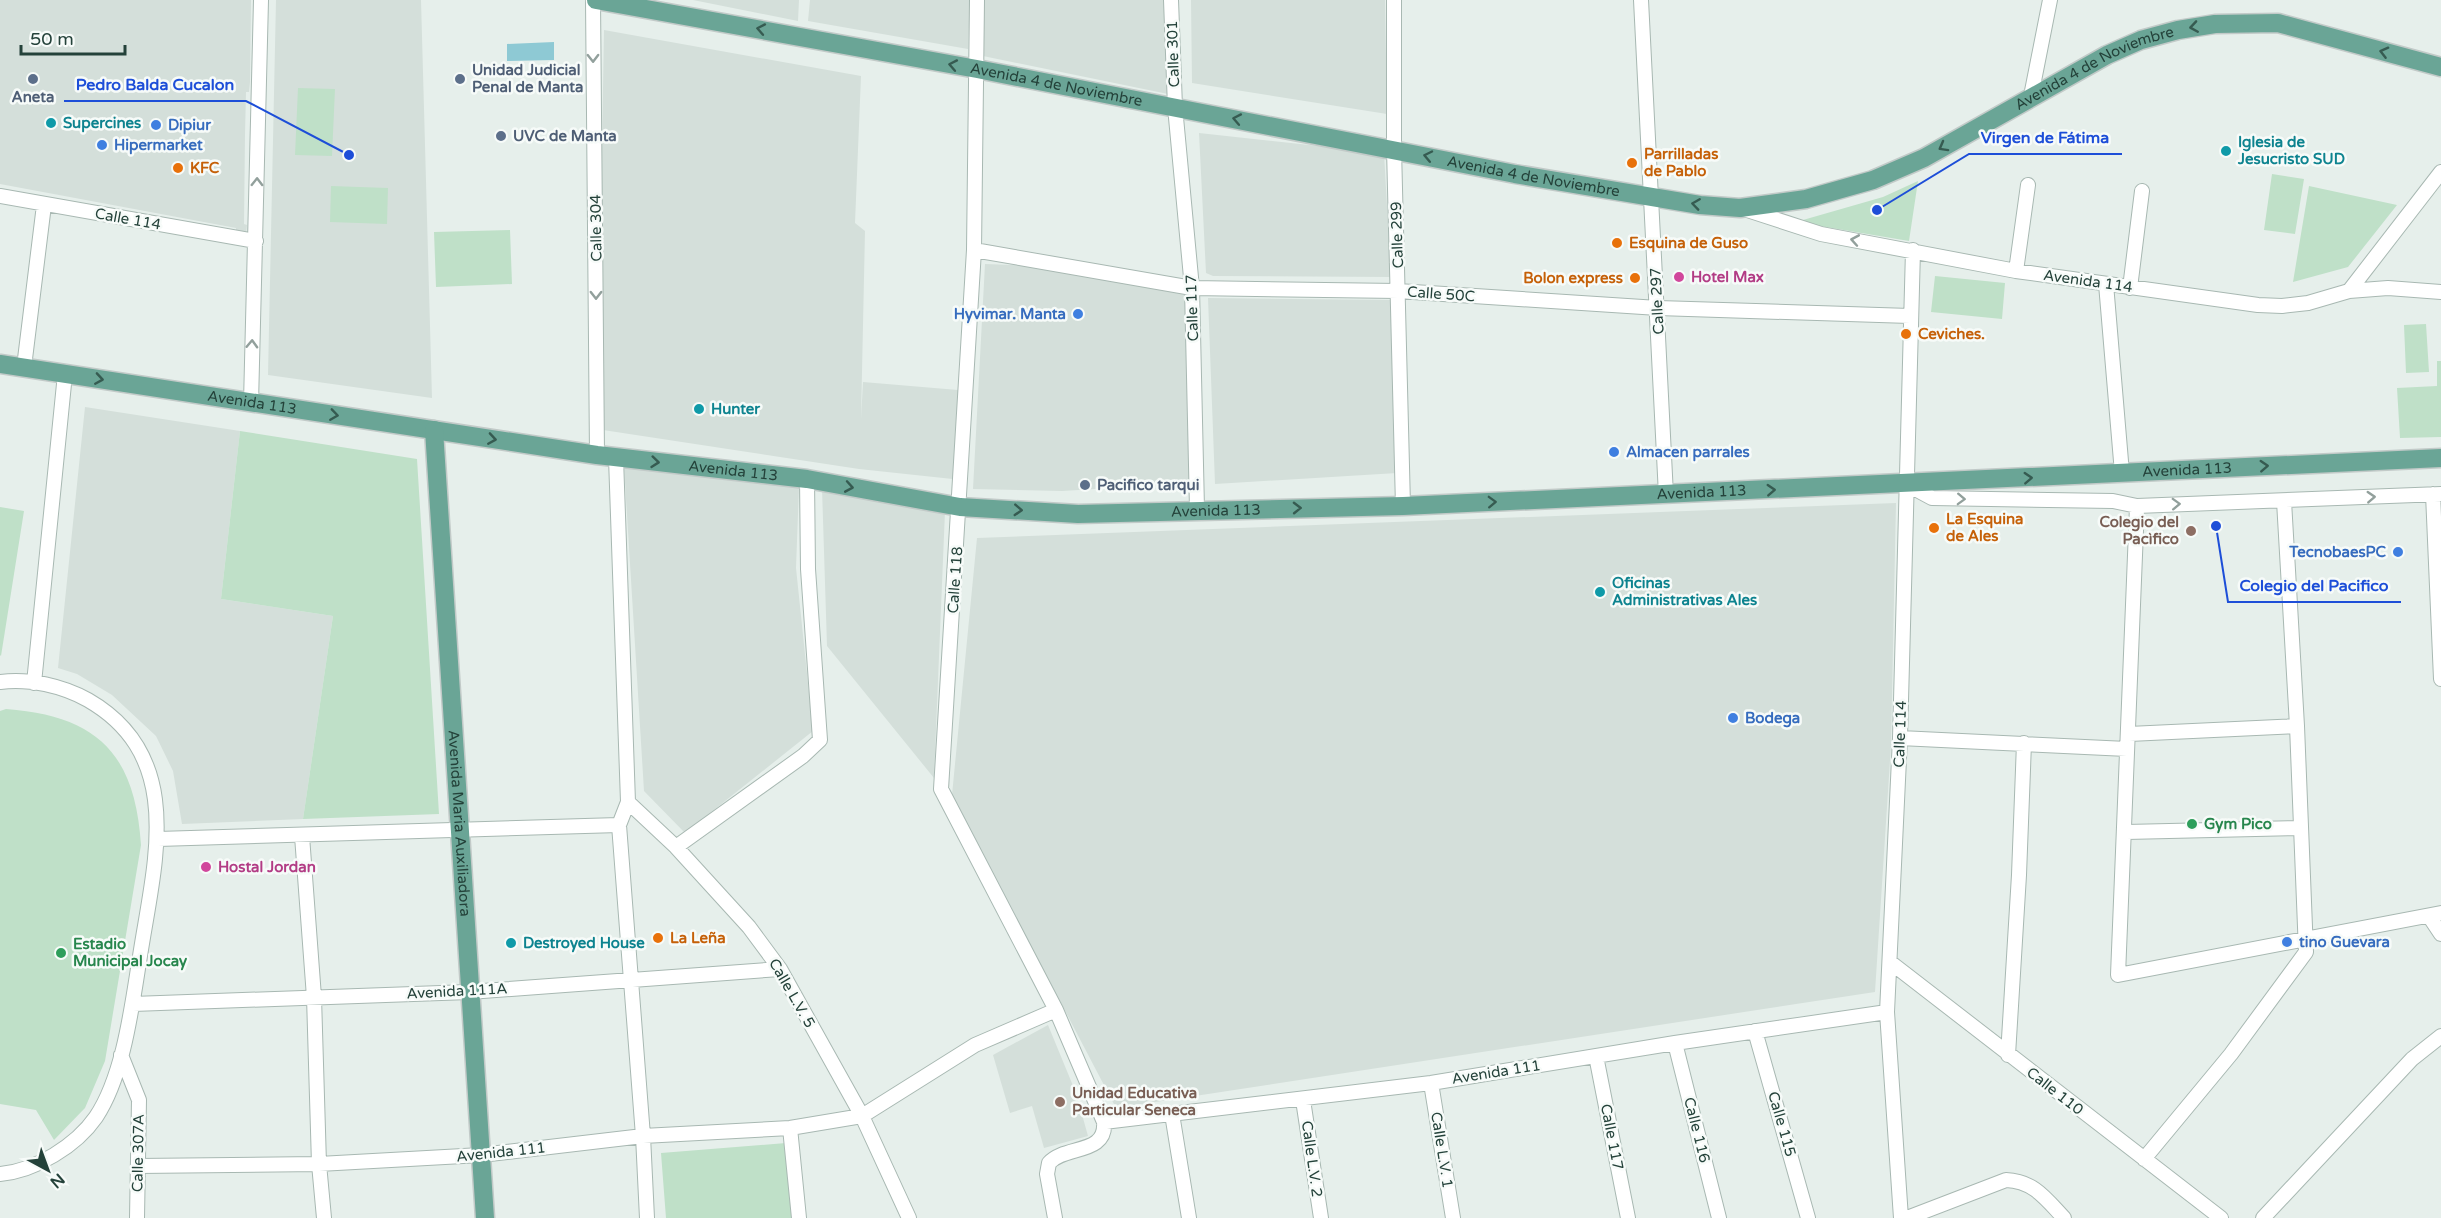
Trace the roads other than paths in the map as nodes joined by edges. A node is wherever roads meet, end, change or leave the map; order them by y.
1 (261, 0) edge
2 (594, 0) edge
3 (977, 0) edge
4 (1171, 0) edge
5 (1394, 0) edge
6 (1641, 0) edge
7 (2050, 0) edge
8 (2441, 67) edge
9 (977, 69) junction
10 (2031, 96) junction
11 (1175, 107) junction
12 (1394, 149) junction
13 (2441, 172) edge
14 (2028, 184) dead end
15 (2142, 191) dead end
16 (0, 196) edge
17 (1651, 196) junction
18 (44, 205) junction
19 (1740, 208) junction
20 (256, 241) junction
21 (974, 250) junction
22 (1913, 250) junction
23 (2016, 271) junction
24 (2106, 284) junction
25 (1192, 288) junction
26 (2130, 288) junction
27 (1398, 291) junction
28 (2349, 291) junction
29 (2441, 292) edge
30 (1658, 308) junction
31 (1910, 316) junction
32 (0, 363) edge
33 (24, 367) junction
34 (65, 374) junction
35 (251, 403) junction
36 (434, 430) junction
37 (607, 457) junction
38 (2441, 458) edge
39 (2121, 472) junction
40 (807, 479) junction
41 (1906, 484) junction
42 (2437, 494) edge
43 (1666, 495) junction
44 (2284, 501) junction
45 (1402, 506) junction
46 (2137, 506) junction
47 (960, 507) junction
48 (1197, 509) junction
49 (2441, 679) edge
50 (0, 682) edge
51 (34, 683) junction
52 (2297, 726) junction
53 (2128, 734) junction
54 (1900, 738) junction
55 (2024, 743) junction
56 (2127, 749) junction
57 (628, 802) junction
58 (619, 825) junction
59 (2300, 828) junction
60 (460, 829) junction
61 (2126, 832) junction
62 (302, 836) junction
63 (158, 839) junction
64 (676, 847) junction
65 (2435, 915) edge
66 (2441, 934) edge
67 (2306, 939) junction
68 (1890, 962) junction
69 (780, 969) junction
70 (630, 979) junction
71 (469, 992) junction
72 (314, 997) junction
73 (133, 1004) junction
74 (1056, 1010) junction
75 (1887, 1012) junction
76 (1755, 1031) junction
77 (2441, 1036) edge
78 (1675, 1043) junction
79 (2008, 1054) junction
80 (121, 1055) junction
81 (1596, 1056) junction
82 (1431, 1083) junction
83 (1303, 1100) junction
84 (1172, 1114) junction
85 (862, 1116) junction
86 (1104, 1122) junction
87 (790, 1128) junction
88 (643, 1136) junction
89 (481, 1155) junction
90 (2144, 1159) junction
91 (319, 1164) junction
92 (138, 1167) junction
93 (3, 1176) edge
94 (137, 1218) edge
95 (324, 1218) edge
96 (485, 1218) edge
97 (647, 1218) edge
98 (799, 1218) edge
99 (909, 1218) edge
100 (1055, 1218) edge
101 (1189, 1218) edge
102 (1320, 1218) edge
103 (1453, 1218) edge
104 (1629, 1218) edge
105 (1719, 1218) edge
106 (1808, 1218) edge
107 (1901, 1218) edge
108 (1907, 1218) edge
109 (2064, 1218) edge
110 (2221, 1218) edge
111 (2263, 1218) edge

20 -> 1 street
9 -> 2 main road, Avenida 4 de Noviembre
2 -> 37 street, Calle 304
3 - 9 street, Calle 118
4 - 11 street, Calle 301
5 - 12 street, Calle 299
6 - 17 street, Calle 297
7 - 10 street
8 -> 10 main road, Avenida 4 de Noviembre
9 - 11 main road, Avenida 4 de Noviembre
9 - 21 street, Calle 118
10 -> 19 main road, Avenida 4 de Noviembre
12 -> 11 main road, Avenida 4 de Noviembre
11 - 25 street, Calle 117
17 -> 12 main road, Avenida 4 de Noviembre
12 - 27 street, Calle 299
13 - 28 street
14 - 23 street
15 - 26 street
16 - 18 street, Calle 114
19 -> 17 main road, Avenida 4 de Noviembre
17 - 30 street, Calle 297
18 - 20 street, Calle 114
18 - 33 street
22 -> 19 street, Avenida 114
35 -> 20 street
21 - 25 street, Calle 50C
21 - 47 street, Calle 118
22 - 23 street, Avenida 114
22 - 31 street, Calle 114
23 - 24 street, Avenida 114
24 - 26 street, Avenida 114
24 - 39 street
25 - 27 street, Calle 50C
25 - 48 street, Calle 117
26 - 28 street, Avenida 114
27 - 30 street, Calle 50C
27 - 45 street, Calle 299
28 - 29 street, Avenida 114
30 - 31 street, Calle 50C
30 - 43 street, Calle 297
31 - 41 street, Calle 114
32 - 33 main road, Avenida 113
33 - 34 main road, Avenida 113
34 -> 35 main road, Avenida 113
34 - 51 street
35 -> 36 main road, Avenida 113
36 -> 37 main road, Avenida 113
36 - 60 main road, Avenida Maria Auxiliadora
37 -> 40 main road, Avenida 113
37 - 57 street, Calle 304
39 -> 38 main road, Avenida 113
41 -> 39 main road, Avenida 113
40 -> 47 main road, Avenida 113
40 - 64 street
43 -> 41 main road, Avenida 113
41 -> 46 street
41 - 54 street, Calle 114
44 -> 42 street
42 - 49 street
45 -> 43 main road, Avenida 113
46 -> 44 street
44 - 52 street
48 -> 45 main road, Avenida 113
46 - 53 street
47 -> 48 main road, Avenida 113
47 - 74 street, Calle 118
50 - 51 street
51 - 63 street
52 - 53 street
52 - 59 street
53 - 56 street
54 - 55 street
54 - 68 street, Calle 114
55 - 56 street
55 - 79 street
56 - 61 street
57 - 58 street
57 - 64 street, Calle L.V. 5
58 - 60 street
58 - 70 street
59 - 61 street
59 - 67 street
60 - 62 street
60 - 71 main road, Avenida Maria Auxiliadora
61 - 67 street
62 - 63 street
62 - 72 street
63 - 73 street
64 - 69 street, Calle L.V. 5
65 - 66 street
65 - 67 street
67 - 90 street
68 - 75 street, Calle 114
68 - 79 street, Calle 110
69 - 70 street, Avenida 111A
69 - 85 street, Calle L.V. 5
70 - 71 street, Avenida 111A
70 - 88 street
71 - 72 street, Avenida 111A
71 - 89 main road, Avenida Maria Auxiliadora
72 - 73 street, Avenida 111A
72 - 91 street
73 - 80 street
74 - 85 street
74 - 86 street, Calle 118
75 - 76 street, Avenida 111
75 - 107 street, Calle 114
76 - 78 street, Avenida 111
76 - 106 street, Calle 115
77 - 111 street
78 - 81 street, Avenida 111
78 - 105 street, Calle 116
79 - 90 street, Calle 110
80 - 92 street, Calle 307A
80 - 93 street
81 - 82 street, Avenida 111
81 - 104 street, Calle 117
82 - 83 street, Avenida 111
82 - 103 street, Calle L.V. 1
83 - 84 street, Avenida 111
83 - 102 street, Calle L.V. 2
84 - 86 street, Avenida 111
84 - 101 street
85 - 87 street, Avenida 111
85 - 99 street, Calle L.V. 5
86 - 100 street
87 - 88 street, Avenida 111
87 - 98 street
88 - 89 street, Avenida 111
88 - 97 street
89 - 91 street, Avenida 111
89 - 96 main road, Avenida Maria Auxiliadora
90 - 110 street, Calle 110
91 - 92 street, Avenida 111
91 - 95 street
92 - 94 street, Calle 307A
108 - 109 street

